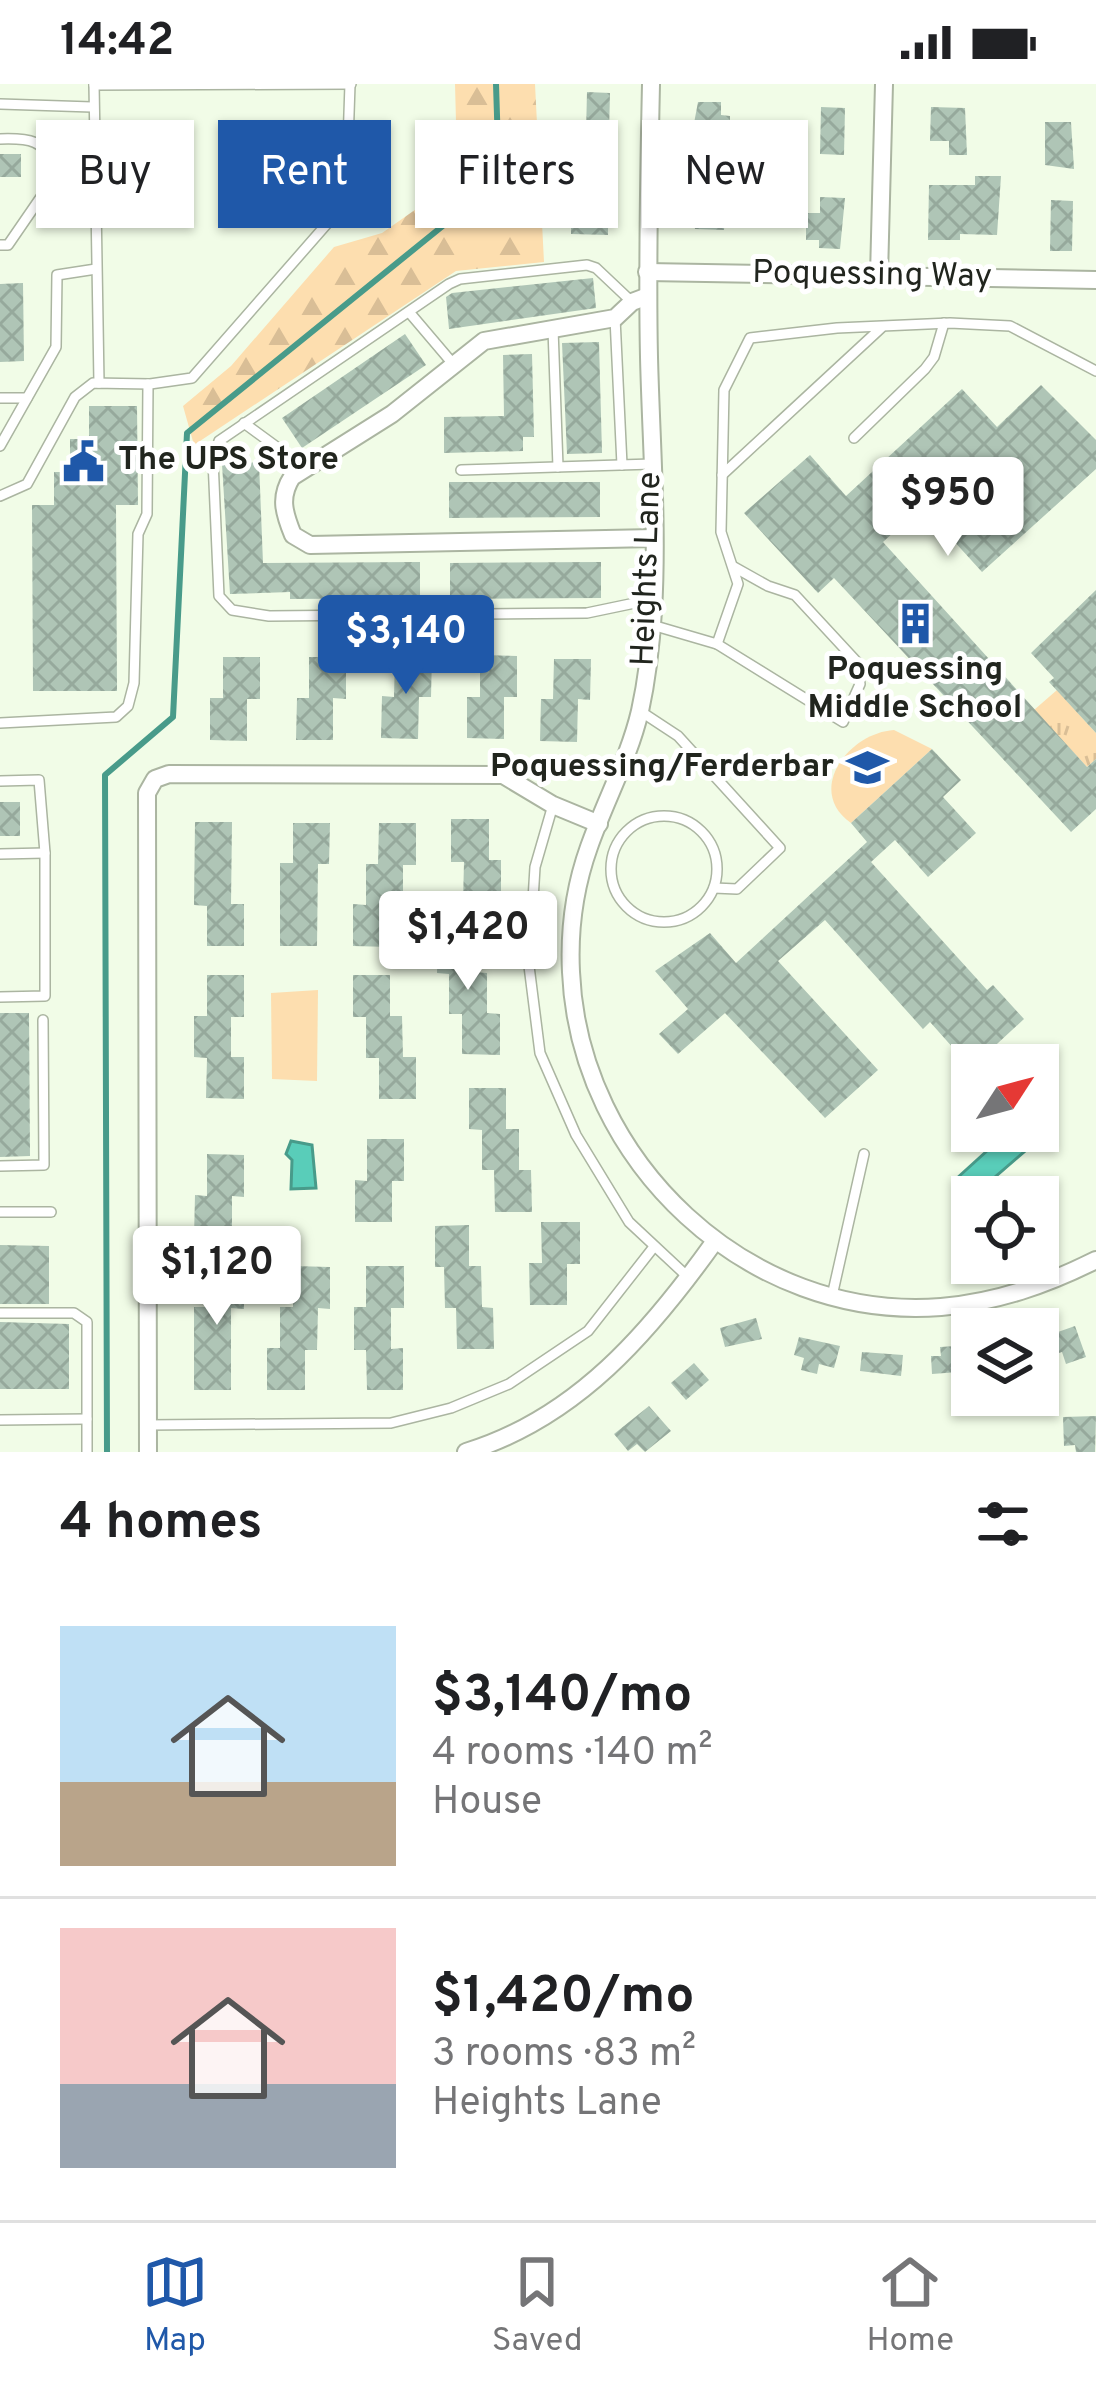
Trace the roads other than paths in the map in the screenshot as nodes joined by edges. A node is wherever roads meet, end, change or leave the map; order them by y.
1 (351, 84) edge
2 (651, 84) edge
3 (884, 84) edge
4 (94, 85) edge
5 (0, 104) edge
6 (92, 107) junction
7 (0, 139) edge
8 (0, 245) edge
9 (96, 269) junction
10 (647, 272) junction
11 (879, 275) junction
12 (1096, 280) edge
13 (640, 299) junction
14 (409, 312) junction
15 (615, 318) junction
16 (944, 323) junction
17 (884, 326) junction
18 (553, 329) junction
19 (454, 364) junction
20 (1096, 370) edge
21 (99, 383) junction
22 (148, 384) junction
23 (0, 398) edge
24 (27, 398) junction
25 (244, 423) junction
26 (854, 439) dead end
27 (0, 446) edge
28 (652, 464) junction
29 (622, 465) junction
30 (304, 467) junction
31 (557, 467) junction
32 (461, 470) dead end
33 (722, 475) junction
34 (0, 496) edge
35 (654, 538) junction
36 (732, 566) junction
37 (654, 598) junction
38 (652, 625) junction
39 (717, 644) junction
40 (640, 711) junction
41 (0, 723) edge
42 (0, 782) edge
43 (553, 805) junction
44 (598, 824) junction
45 (623, 836) junction
46 (0, 854) edge
47 (45, 854) junction
48 (714, 888) junction
49 (0, 997) edge
50 (43, 1020) dead end
51 (863, 1154) dead end
52 (0, 1166) edge
53 (0, 1212) edge
54 (52, 1212) dead end
55 (715, 1241) junction
56 (653, 1248) junction
57 (1094, 1264) edge
58 (689, 1278) junction
59 (832, 1296) junction
60 (0, 1313) edge
61 (87, 1419) junction
62 (0, 1420) edge
63 (148, 1425) junction
64 (87, 1452) edge
65 (148, 1452) edge
66 (466, 1452) edge

1 - 4 lane
1 - 22 lane
2 - 10 street, Heights Lane
3 - 11 street
4 - 6 lane
5 - 6 lane
6 - 9 lane
7 - 8 lane
9 - 21 lane
9 - 24 lane
10 - 11 street, Poquessing Way
10 - 13 street, Heights Lane
11 - 12 street, Poquessing Way
13 - 14 lane
13 - 15 street
13 - 28 street, Heights Lane
14 - 19 lane
14 - 25 lane
15 - 18 street
15 - 29 lane
16 - 17 lane
16 - 20 lane
16 - 26 lane
17 - 33 lane
17 - 33 lane
18 - 19 street
18 - 31 lane
19 - 30 street
21 - 22 lane
21 - 34 lane
22 - 41 lane
23 - 24 lane
24 - 27 lane
25 - 30 lane
25 - 37 lane
28 - 29 lane
28 - 35 street, Heights Lane
29 - 31 lane
30 - 35 street
31 - 32 lane
33 - 36 lane
35 - 37 street, Heights Lane
36 - 39 lane
36 - 39 lane
37 - 38 street, Heights Lane
38 - 39 lane
38 - 40 street, Heights Lane
40 - 44 street, Heights Lane
40 - 48 lane
42 - 47 lane
43 - 44 street
43 - 56 lane
43 - 63 street
44 - 45 lane
44 - 55 street, Heights Lane
45 - 48 lane
45 - 48 lane
46 - 47 lane
47 - 49 lane
50 - 52 lane
51 - 59 lane
53 - 54 lane
55 - 58 street
55 - 59 street, Heights Lane
56 - 58 lane
56 - 63 lane
57 - 59 street, Heights Lane
58 - 66 street
60 - 61 lane
61 - 62 lane
61 - 64 lane
63 - 65 street

